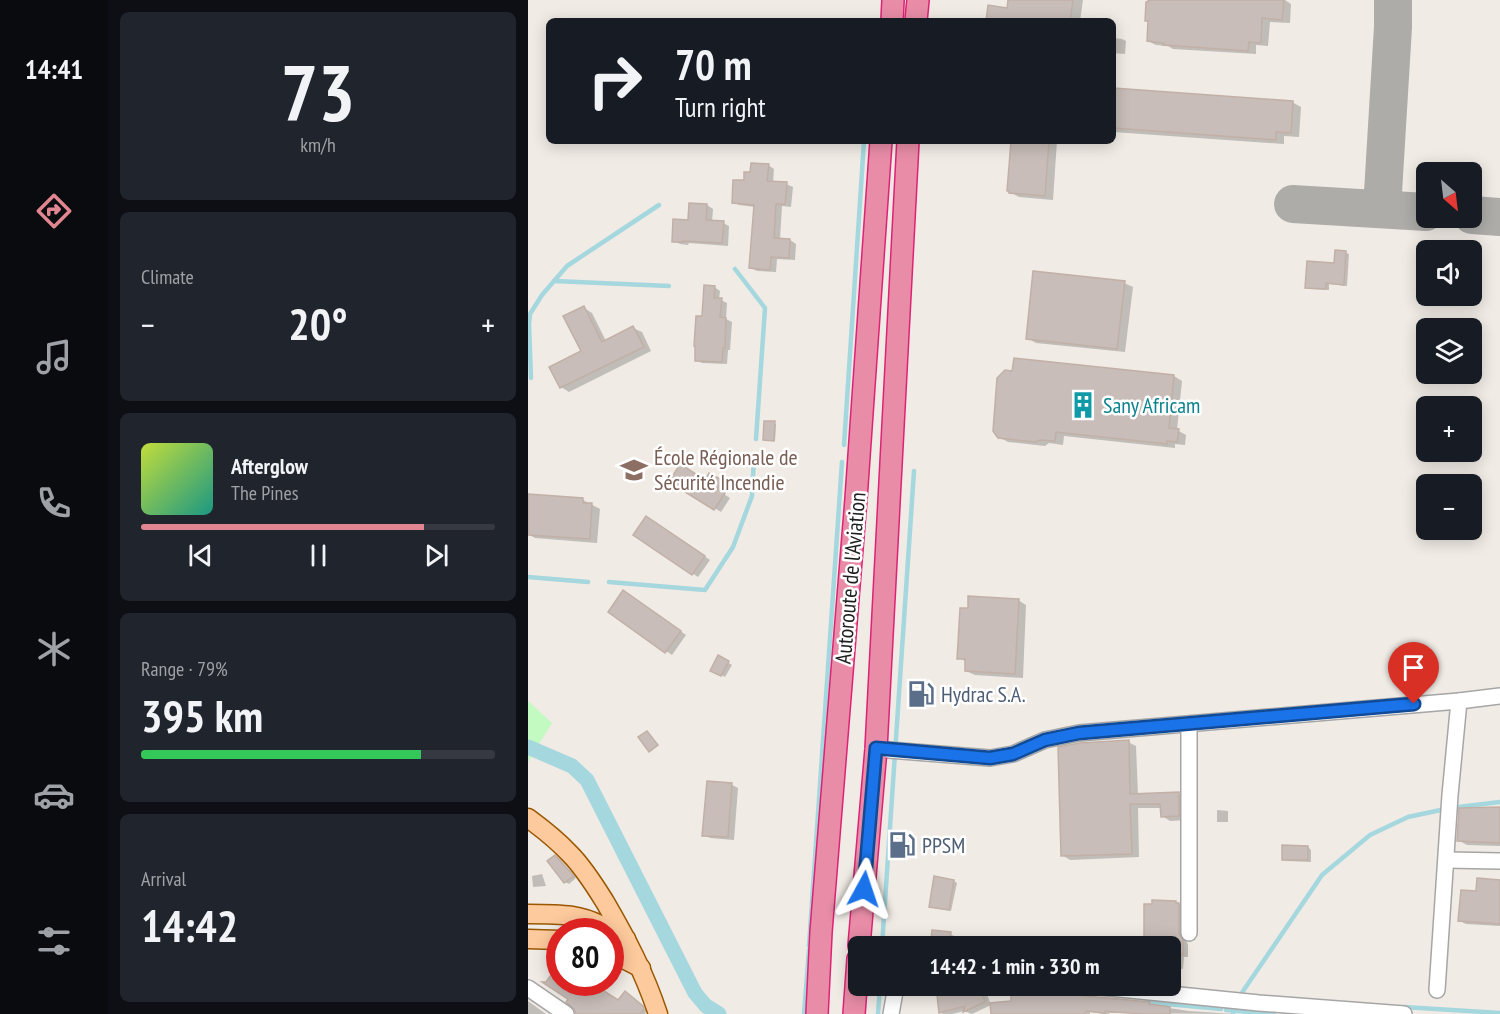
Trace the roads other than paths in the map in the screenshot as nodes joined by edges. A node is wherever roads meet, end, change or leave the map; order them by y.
1 (893, 0) edge
2 (918, 0) edge
3 (892, 18) edge
4 (916, 18) edge
5 (881, 144) edge
6 (908, 144) edge
7 (1500, 696) edge
8 (1459, 701) junction
9 (1189, 724) junction
10 (876, 748) junction
11 (528, 819) edge
12 (1446, 860) junction
13 (1500, 861) edge
14 (528, 914) edge
15 (1189, 933) dead end
16 (860, 936) edge
17 (528, 939) edge
18 (546, 940) edge
19 (627, 940) junction
20 (624, 960) edge
21 (641, 969) junction
22 (528, 988) edge
23 (1437, 990) dead end
24 (1181, 995) edge
25 (855, 996) edge
26 (894, 996) edge
27 (566, 1014) edge
28 (658, 1014) edge
29 (816, 1014) edge
30 (854, 1014) edge
31 (891, 1014) edge
32 (1404, 1014) edge

1 - 3 highway
2 - 4 highway
5 - 29 highway, Autoroute de l'Aviation
6 - 10 highway, Autoroute de l'Aviation
7 - 8 street
8 - 9 street
8 - 12 street
9 - 10 street
9 - 15 street
10 - 16 highway, Autoroute de l'Aviation
11 - 19 main road
12 - 13 street
12 - 23 street
14 - 19 main road
17 - 18 main road
19 - 21 main road
20 - 21 main road
21 - 28 main road
22 - 27 street
24 - 32 street
25 - 30 highway
26 - 31 street

